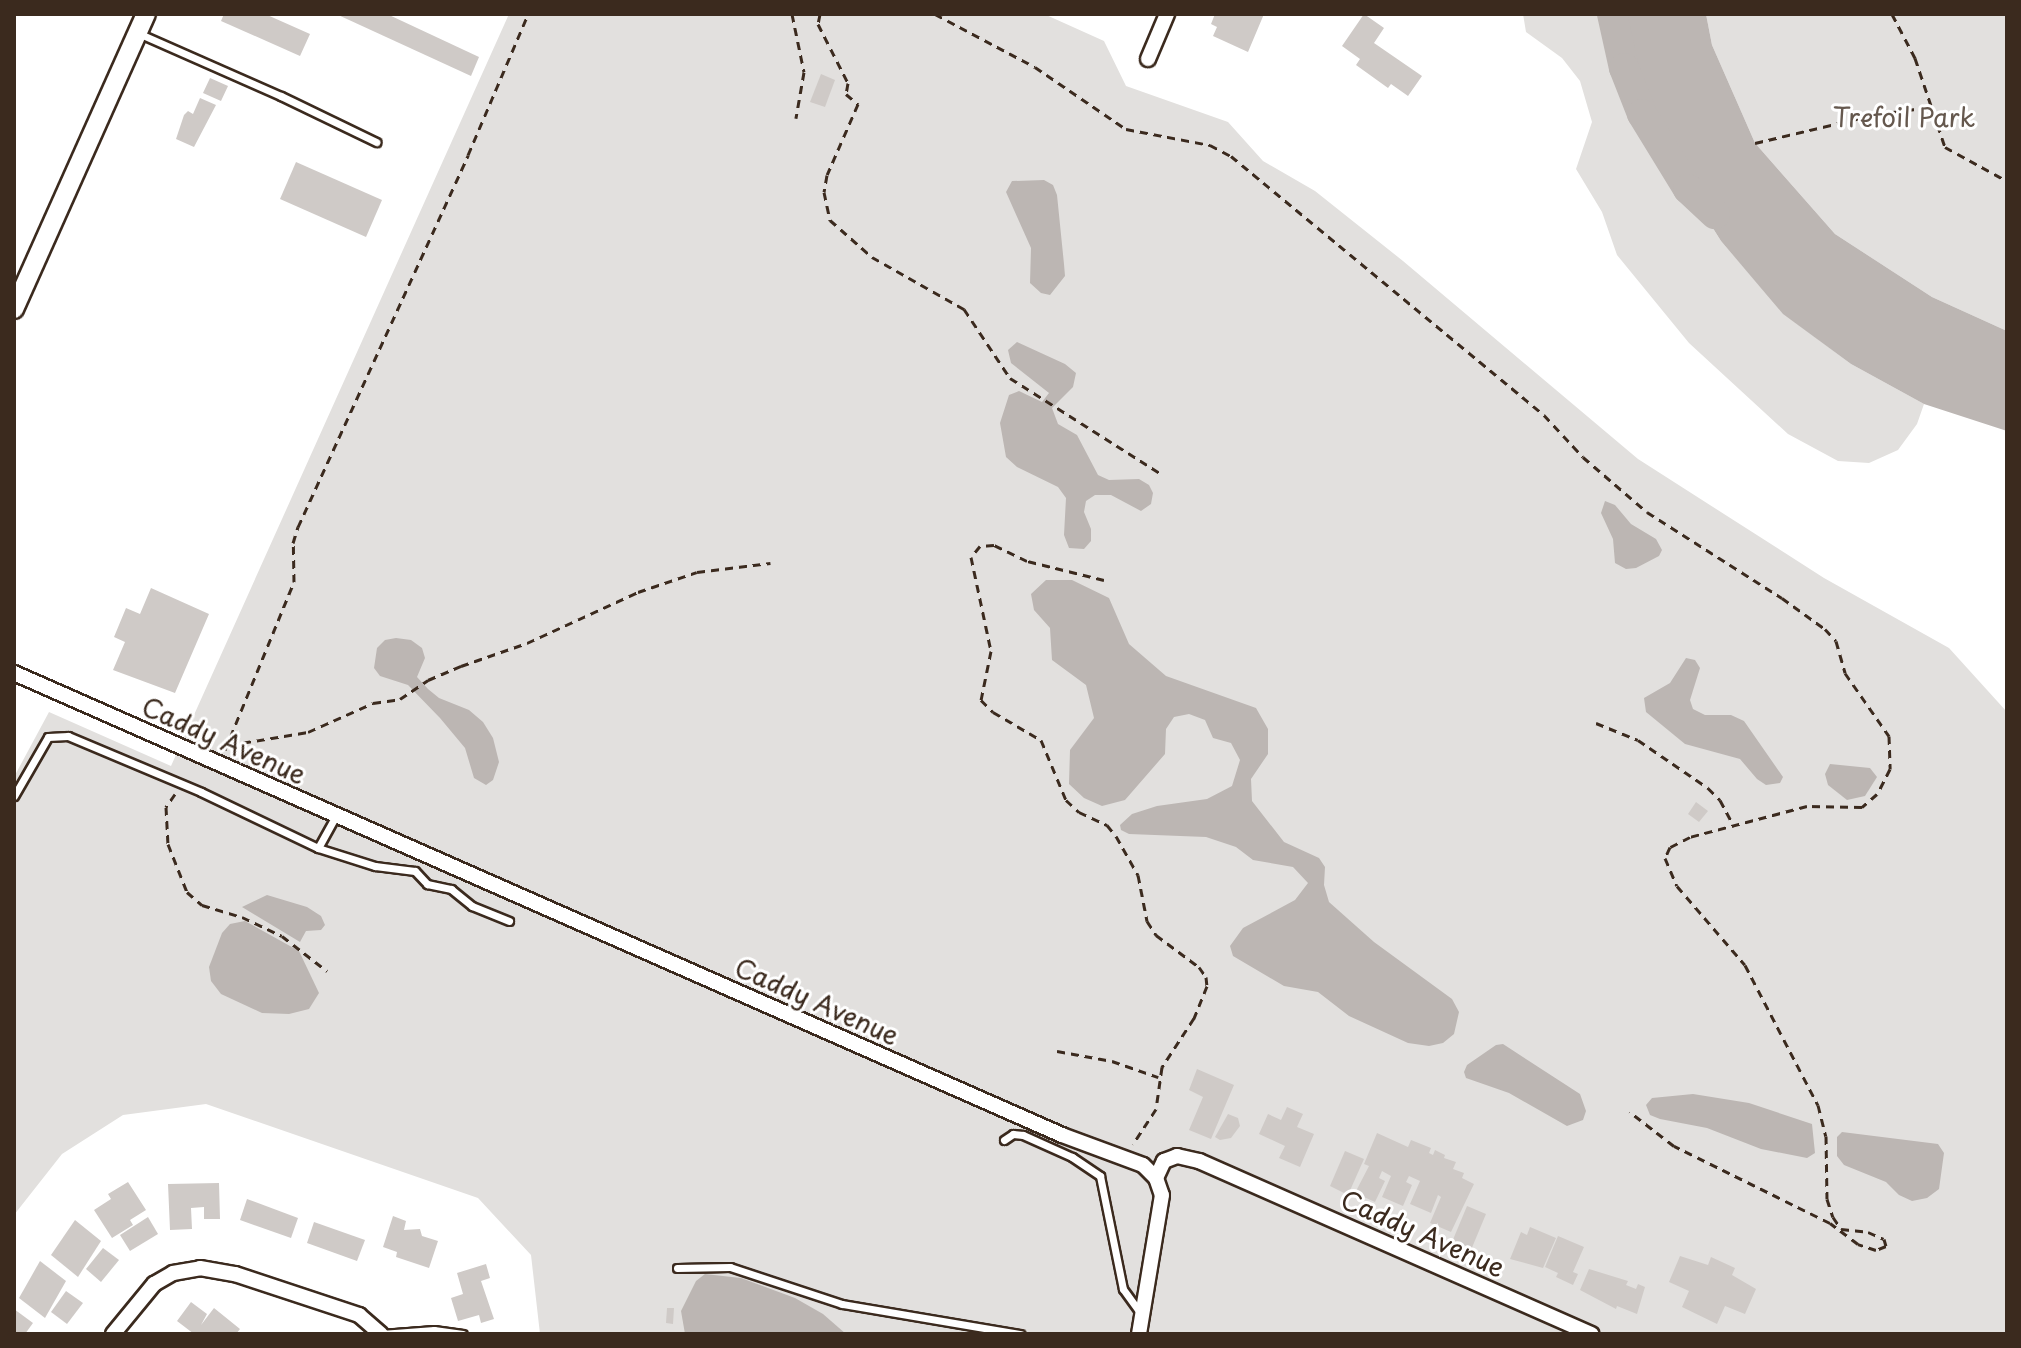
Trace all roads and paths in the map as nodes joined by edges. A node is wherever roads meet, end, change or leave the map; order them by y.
1 (146, 14) edge
2 (528, 14) edge
3 (792, 14) edge
4 (820, 14) edge
5 (935, 14) edge
6 (1167, 14) edge
7 (1892, 14) edge
8 (137, 33) junction
9 (1148, 59) dead end
10 (1931, 107) junction
11 (796, 118) dead end
12 (376, 142) dead end
13 (1755, 143) dead end
14 (2007, 181) edge
15 (14, 309) edge
16 (1163, 475) dead end
17 (770, 563) dead end
18 (1104, 580) dead end
19 (14, 673) edge
20 (1596, 723) dead end
21 (227, 746) junction
22 (217, 764) junction
23 (201, 792) junction
24 (14, 796) edge
25 (336, 816) junction
26 (1734, 826) junction
27 (318, 848) junction
28 (509, 921) dead end
29 (327, 971) dead end
30 (1057, 1051) dead end
31 (1158, 1077) junction
32 (1630, 1112) dead end
33 (1004, 1140) dead end
34 (1127, 1160) junction
35 (1156, 1178) junction
36 (1841, 1229) junction
37 (677, 1268) dead end
38 (1142, 1316) junction
39 (113, 1334) edge
40 (381, 1334) edge
41 (463, 1334) edge
42 (1020, 1334) edge
43 (1139, 1334) edge
44 (1592, 1334) edge

1 - 8 street
2 - 21 path
3 - 11 path
4 - 16 path
5 - 26 path
6 - 9 street
7 - 10 path
8 - 12 lane
8 - 15 street
10 - 13 path
10 - 14 path
17 - 21 path
18 - 31 path
19 - 22 street, Caddy Avenue
20 - 26 path
21 - 22 path
22 - 25 street, Caddy Avenue
23 - 24 lane
23 - 27 lane
23 - 29 path
25 - 27 lane
25 - 34 street, Caddy Avenue
26 - 36 path
27 - 28 lane
30 - 31 path
31 - 34 path
32 - 36 path
33 - 38 lane
34 - 35 street, Caddy Avenue
35 - 38 street
35 - 44 street, Caddy Avenue
36 - 36 path
37 - 42 lane
38 - 43 street
39 - 40 street
40 - 41 lane

